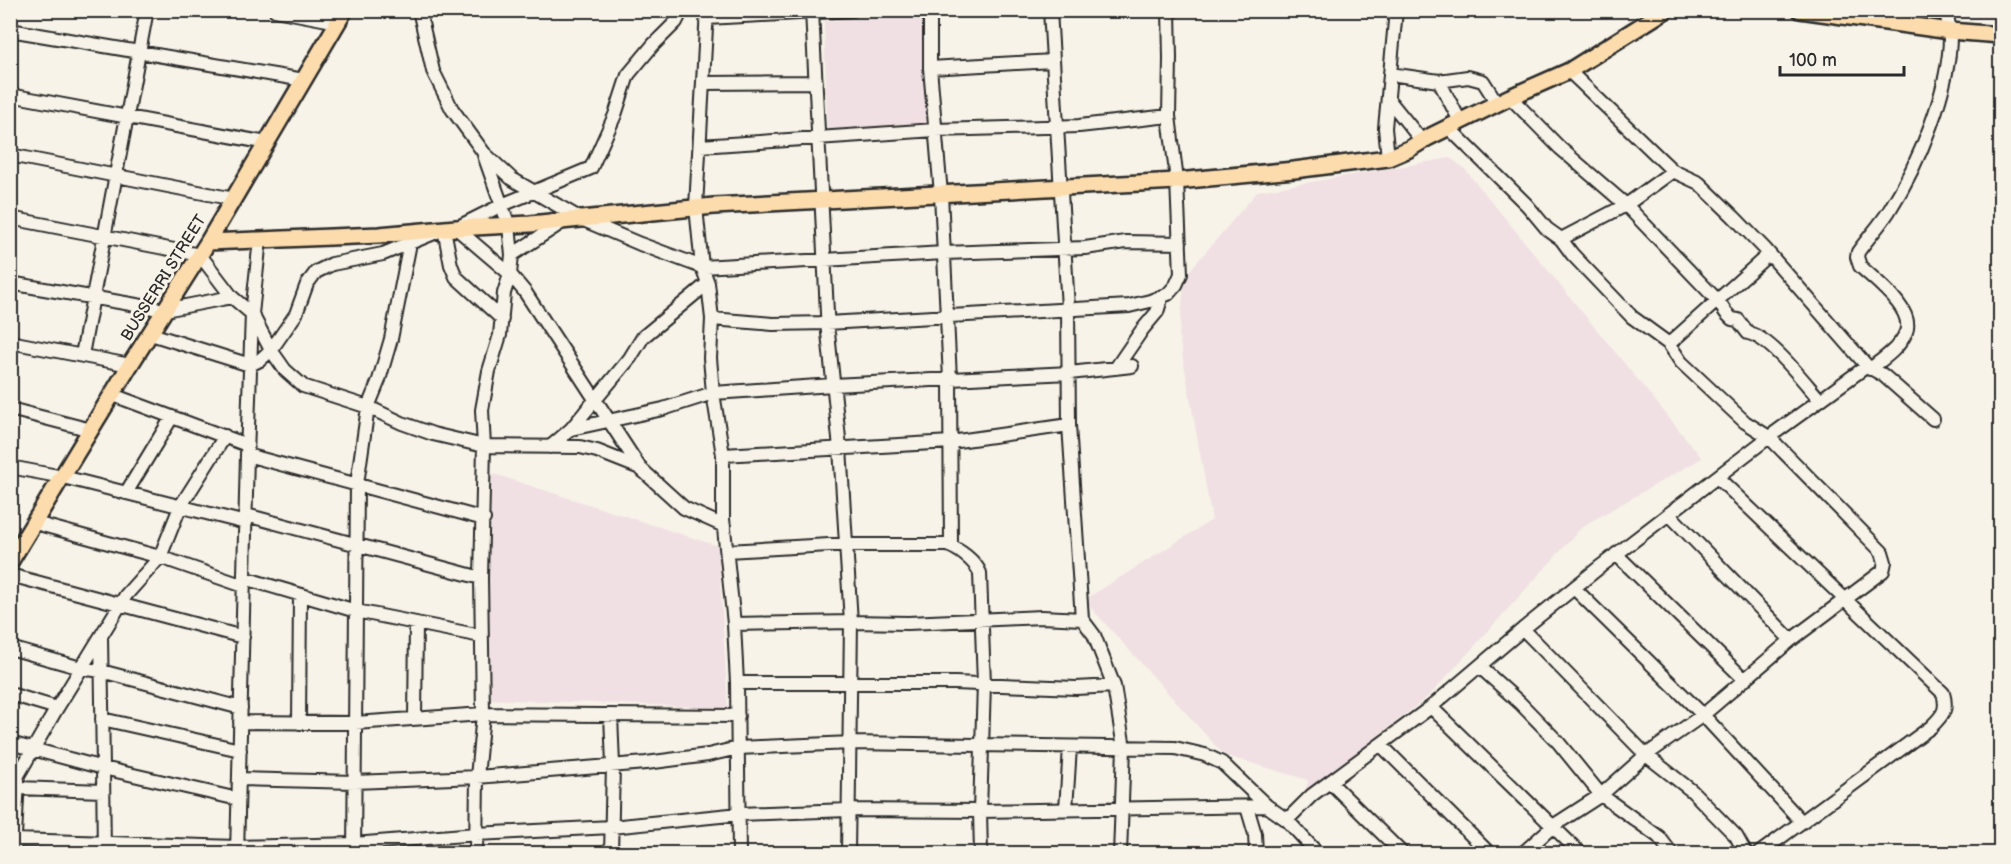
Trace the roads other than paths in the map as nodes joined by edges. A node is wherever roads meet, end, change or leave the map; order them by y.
1 (147, 10) edge
2 (275, 10) edge
3 (419, 10) edge
4 (682, 10) edge
5 (853, 10) edge
6 (930, 10) edge
7 (1050, 10) edge
8 (1168, 10) edge
9 (1396, 10) edge
10 (1666, 10) edge
11 (1800, 10) edge
12 (1945, 10) edge
13 (812, 11) edge
14 (707, 14) edge
15 (342, 16) edge
16 (10, 30) edge
17 (1950, 31) junction
18 (2001, 35) edge
19 (138, 52) junction
20 (1053, 61) junction
21 (930, 68) junction
22 (1569, 71) junction
23 (1389, 74) junction
24 (304, 80) junction
25 (1439, 81) junction
26 (816, 82) junction
27 (704, 83) junction
28 (10, 95) edge
29 (1388, 99) junction
30 (1503, 100) junction
31 (126, 116) junction
32 (1169, 116) junction
33 (1454, 124) junction
34 (1056, 127) junction
35 (935, 130) junction
36 (819, 139) junction
37 (1422, 141) junction
38 (267, 143) junction
39 (700, 146) junction
40 (484, 153) junction
41 (10, 154) edge
42 (1388, 158) junction
43 (1673, 171) junction
44 (115, 175) junction
45 (1177, 181) junction
46 (1059, 188) junction
47 (534, 192) junction
48 (941, 194) junction
49 (234, 199) junction
50 (821, 200) junction
51 (502, 205) junction
52 (1626, 205) junction
53 (696, 207) junction
54 (10, 218) edge
55 (581, 219) junction
56 (564, 221) junction
57 (509, 225) junction
58 (450, 228) junction
59 (103, 236) junction
60 (260, 239) junction
61 (1561, 240) junction
62 (208, 242) junction
63 (410, 243) junction
64 (1180, 243) junction
65 (1063, 249) junction
66 (944, 253) junction
67 (1769, 254) junction
68 (200, 255) junction
69 (512, 255) junction
70 (824, 260) junction
71 (702, 267) junction
72 (510, 274) junction
73 (10, 283) edge
74 (708, 283) junction
75 (1162, 296) junction
76 (92, 297) junction
77 (232, 297) junction
78 (1718, 301) junction
79 (1068, 308) junction
80 (165, 310) junction
81 (252, 314) junction
82 (947, 316) junction
83 (502, 319) junction
84 (712, 319) junction
85 (827, 323) junction
86 (151, 334) junction
87 (10, 342) edge
88 (1669, 344) junction
89 (271, 350) junction
90 (82, 355) junction
91 (130, 365) junction
92 (250, 365) junction
93 (1132, 366) dead end
94 (1869, 367) junction
95 (1116, 368) junction
96 (1070, 373) junction
97 (950, 379) junction
98 (927, 380) junction
99 (833, 385) junction
100 (713, 393) junction
101 (113, 395) junction
102 (951, 397) junction
103 (595, 398) junction
104 (1820, 400) junction
105 (368, 407) junction
106 (10, 409) edge
107 (172, 417) junction
108 (1934, 419) dead end
109 (608, 420) junction
110 (1069, 424) junction
111 (572, 429) junction
112 (91, 430) junction
113 (225, 436) junction
114 (1769, 437) junction
115 (951, 442) junction
116 (484, 446) junction
117 (550, 447) junction
118 (840, 448) junction
119 (247, 450) junction
120 (723, 455) junction
121 (10, 467) edge
122 (639, 468) junction
123 (63, 477) junction
124 (1717, 477) junction
125 (357, 484) junction
126 (126, 493) junction
127 (180, 507) junction
128 (1670, 514) junction
129 (246, 519) junction
130 (484, 519) junction
131 (35, 523) junction
132 (724, 526) junction
133 (16, 543) edge
134 (847, 545) junction
135 (357, 546) junction
136 (951, 546) junction
137 (727, 551) junction
138 (1616, 554) junction
139 (160, 557) junction
140 (10, 562) edge
141 (10, 575) edge
142 (481, 578) junction
143 (244, 582) junction
144 (1574, 588) junction
145 (300, 595) junction
146 (1845, 602) junction
147 (120, 604) junction
148 (356, 611) junction
149 (982, 619) junction
150 (1082, 619) junction
151 (851, 622) junction
152 (416, 623) junction
153 (734, 624) junction
154 (1523, 629) junction
155 (100, 636) junction
156 (481, 636) junction
157 (243, 637) junction
158 (1791, 640) junction
159 (10, 648) edge
160 (1480, 667) junction
161 (81, 668) junction
162 (101, 671) junction
163 (1744, 680) junction
164 (737, 683) junction
165 (849, 683) junction
166 (984, 684) junction
167 (1114, 686) junction
168 (10, 694) edge
169 (1431, 707) junction
170 (57, 708) junction
171 (241, 708) junction
172 (483, 714) junction
173 (611, 715) junction
174 (1703, 715) junction
175 (738, 716) junction
176 (415, 718) junction
177 (102, 719) junction
178 (240, 722) junction
179 (299, 723) junction
180 (355, 723) junction
181 (10, 743) edge
182 (851, 743) junction
183 (982, 745) junction
184 (1381, 745) junction
185 (1070, 747) junction
186 (738, 748) junction
187 (1124, 748) junction
188 (33, 749) junction
189 (240, 750) junction
190 (1646, 755) junction
191 (613, 765) junction
192 (103, 768) junction
193 (477, 777) junction
194 (239, 779) junction
195 (355, 782) junction
196 (1331, 783) junction
197 (15, 785) edge
198 (103, 791) junction
199 (1601, 795) junction
200 (238, 799) junction
201 (1267, 806) junction
202 (1247, 807) junction
203 (1066, 809) junction
204 (1121, 809) junction
205 (848, 810) junction
206 (980, 811) junction
207 (740, 814) junction
208 (1287, 820) junction
209 (1801, 821) junction
210 (1553, 826) junction
211 (612, 827) junction
212 (476, 834) junction
213 (15, 840) junction
214 (104, 848) edge
215 (354, 849) edge
216 (237, 850) edge
217 (14, 854) edge
218 (476, 854) edge
219 (611, 854) edge
220 (739, 854) edge
221 (848, 854) edge
222 (981, 854) edge
223 (1120, 854) edge
224 (1256, 854) edge
225 (1318, 854) edge
226 (1403, 854) edge
227 (1490, 854) edge
228 (1522, 854) edge
229 (1581, 854) edge
230 (1672, 854) edge
231 (1746, 854) edge
232 (1758, 854) edge

1 - 19 street
2 - 15 street
3 - 40 street
4 - 47 street
5 - 13 street
6 - 21 street
7 - 20 street
8 - 32 street
9 - 23 street
10 - 22 main road
11 - 17 main road
12 - 17 street
13 - 14 street
13 - 26 street
14 - 27 street
15 - 24 main road, BUSSERRI STREET
16 - 19 street
17 - 18 main road
17 - 94 street
19 - 24 street
19 - 31 street
20 - 21 street
20 - 34 street
21 - 35 street
22 - 30 main road
22 - 43 street
23 - 25 street
23 - 29 street
24 - 38 main road, BUSSERRI STREET
25 - 30 street
25 - 33 street
26 - 27 street
26 - 36 street
27 - 39 street
28 - 31 street
29 - 37 street
29 - 42 street
30 - 33 main road
30 - 52 street
31 - 38 street
31 - 44 street
32 - 34 street
32 - 45 street
33 - 37 main road
33 - 61 street
34 - 35 street
34 - 46 street
35 - 36 street
35 - 48 street
36 - 39 street
36 - 50 street
37 - 42 main road
38 - 49 main road, BUSSERRI STREET
39 - 53 street
40 - 47 street
40 - 51 street
41 - 44 street
42 - 45 main road
43 - 52 street
43 - 67 street
44 - 49 street
44 - 59 street
45 - 46 main road
45 - 64 street
46 - 48 main road
46 - 65 street
47 - 51 street
47 - 55 street
48 - 50 main road
48 - 66 street
49 - 62 main road, BUSSERRI STREET
50 - 53 main road
50 - 70 street
51 - 57 street
51 - 58 street
52 - 61 street
52 - 78 street
53 - 55 main road
53 - 71 street
54 - 59 street
55 - 56 main road
55 - 71 street
56 - 57 main road
56 - 69 street
57 - 58 main road
57 - 69 street
58 - 60 main road
58 - 63 street
58 - 72 street
58 - 83 street
59 - 68 street
59 - 76 street
60 - 62 main road
60 - 81 street
61 - 88 street
62 - 68 main road, BUSSERRI STREET
63 - 89 street
63 - 105 street
64 - 65 street
64 - 75 street
65 - 66 street
65 - 79 street
66 - 70 street
66 - 82 street
67 - 78 street
67 - 94 street
68 - 77 street
68 - 80 main road, BUSSERRI STREET
69 - 72 street
70 - 71 street
70 - 85 street
71 - 74 street
72 - 83 street
72 - 103 street
73 - 76 street
74 - 84 street
74 - 103 street
75 - 79 street
75 - 95 street
76 - 80 street
76 - 90 street
77 - 80 street
77 - 81 street
78 - 88 street
78 - 104 street
79 - 82 street
79 - 96 street
80 - 86 main road, BUSSERRI STREET
81 - 89 street
81 - 92 street
82 - 85 street
82 - 97 street
83 - 116 street
84 - 85 street
84 - 100 street
85 - 99 street
86 - 91 main road, BUSSERRI STREET
86 - 92 street
87 - 90 street
88 - 114 street
89 - 92 street
89 - 105 street
90 - 91 street
91 - 101 main road, BUSSERRI STREET
92 - 119 street
93 - 95 street
94 - 104 street
94 - 108 street
95 - 96 street
96 - 97 street
96 - 110 street
97 - 98 street
97 - 102 street
98 - 99 street
98 - 102 street
99 - 100 street
99 - 118 street
100 - 109 street
100 - 120 street
101 - 107 street
101 - 112 main road, BUSSERRI STREET
102 - 115 street
103 - 109 street
103 - 111 street
104 - 114 street
105 - 116 street
105 - 125 street
106 - 112 street
107 - 113 street
107 - 126 street
109 - 111 street
109 - 122 street
110 - 115 street
110 - 150 street
111 - 117 street
112 - 123 main road, BUSSERRI STREET
113 - 119 street
113 - 127 street
114 - 124 street
114 - 146 street
115 - 118 street
115 - 136 street
116 - 117 street
116 - 130 street
117 - 122 street
118 - 120 street
118 - 134 street
119 - 125 street
119 - 129 street
120 - 132 street
121 - 123 street
122 - 132 street
123 - 126 street
123 - 131 main road, BUSSERRI STREET
124 - 128 street
124 - 146 street
125 - 130 street
125 - 135 street
126 - 127 street
127 - 129 street
127 - 139 street
128 - 138 street
128 - 158 street
129 - 135 street
129 - 143 street
130 - 142 street
131 - 133 main road, BUSSERRI STREET
131 - 139 street
132 - 137 street
133 - 140 main road, BUSSERRI STREET
134 - 136 street
134 - 137 street
134 - 151 street
135 - 142 street
135 - 148 street
136 - 149 street
137 - 153 street
138 - 144 street
138 - 163 street
139 - 143 street
139 - 147 street
141 - 147 street
142 - 156 street
143 - 145 street
143 - 157 street
144 - 154 street
144 - 174 street
145 - 148 street
145 - 179 street
146 - 158 street
146 - 209 street
147 - 155 street
147 - 157 street
148 - 152 street
148 - 180 street
149 - 150 street
149 - 151 street
149 - 166 street
150 - 167 street
151 - 153 street
151 - 165 street
152 - 156 street
152 - 176 street
153 - 164 street
154 - 160 street
154 - 190 street
155 - 161 street
155 - 162 street
156 - 172 street
157 - 171 street
158 - 163 street
159 - 161 street
160 - 169 street
160 - 199 street
161 - 162 street
161 - 170 street
162 - 171 street
162 - 177 street
163 - 174 street
164 - 165 street
164 - 175 street
165 - 166 street
165 - 182 street
166 - 167 street
166 - 183 street
167 - 187 street
168 - 170 street
169 - 184 street
169 - 210 street
170 - 188 street
171 - 178 street
172 - 173 street
172 - 176 street
172 - 193 street
173 - 175 street
173 - 191 street
174 - 190 street
174 - 209 street
175 - 186 street
176 - 180 street
177 - 189 street
177 - 192 street
178 - 179 street
178 - 189 street
179 - 180 street
180 - 195 street
181 - 188 street
182 - 183 street
182 - 186 street
182 - 205 street
183 - 185 street
183 - 206 street
184 - 196 street
184 - 227 street
185 - 187 street
185 - 203 street
186 - 191 street
186 - 207 street
187 - 201 street
187 - 204 street
188 - 192 street
188 - 197 street
189 - 194 street
190 - 199 street
190 - 231 street
191 - 193 street
191 - 211 street
192 - 198 street
192 - 200 street
193 - 195 street
193 - 212 street
194 - 195 street
194 - 200 street
195 - 215 street
196 - 208 street
196 - 226 street
197 - 198 street
197 - 213 street
198 - 214 street
199 - 210 street
199 - 230 street
200 - 216 street
201 - 202 street
201 - 208 street
202 - 204 street
202 - 224 street
203 - 204 street
203 - 206 street
204 - 223 street
205 - 206 street
205 - 207 street
205 - 221 street
206 - 222 street
207 - 211 street
207 - 220 street
208 - 225 street
209 - 232 street
210 - 228 street
210 - 229 street
211 - 212 street
211 - 219 street
212 - 215 street
212 - 218 street
213 - 214 street
213 - 217 street
214 - 216 street
215 - 216 street

